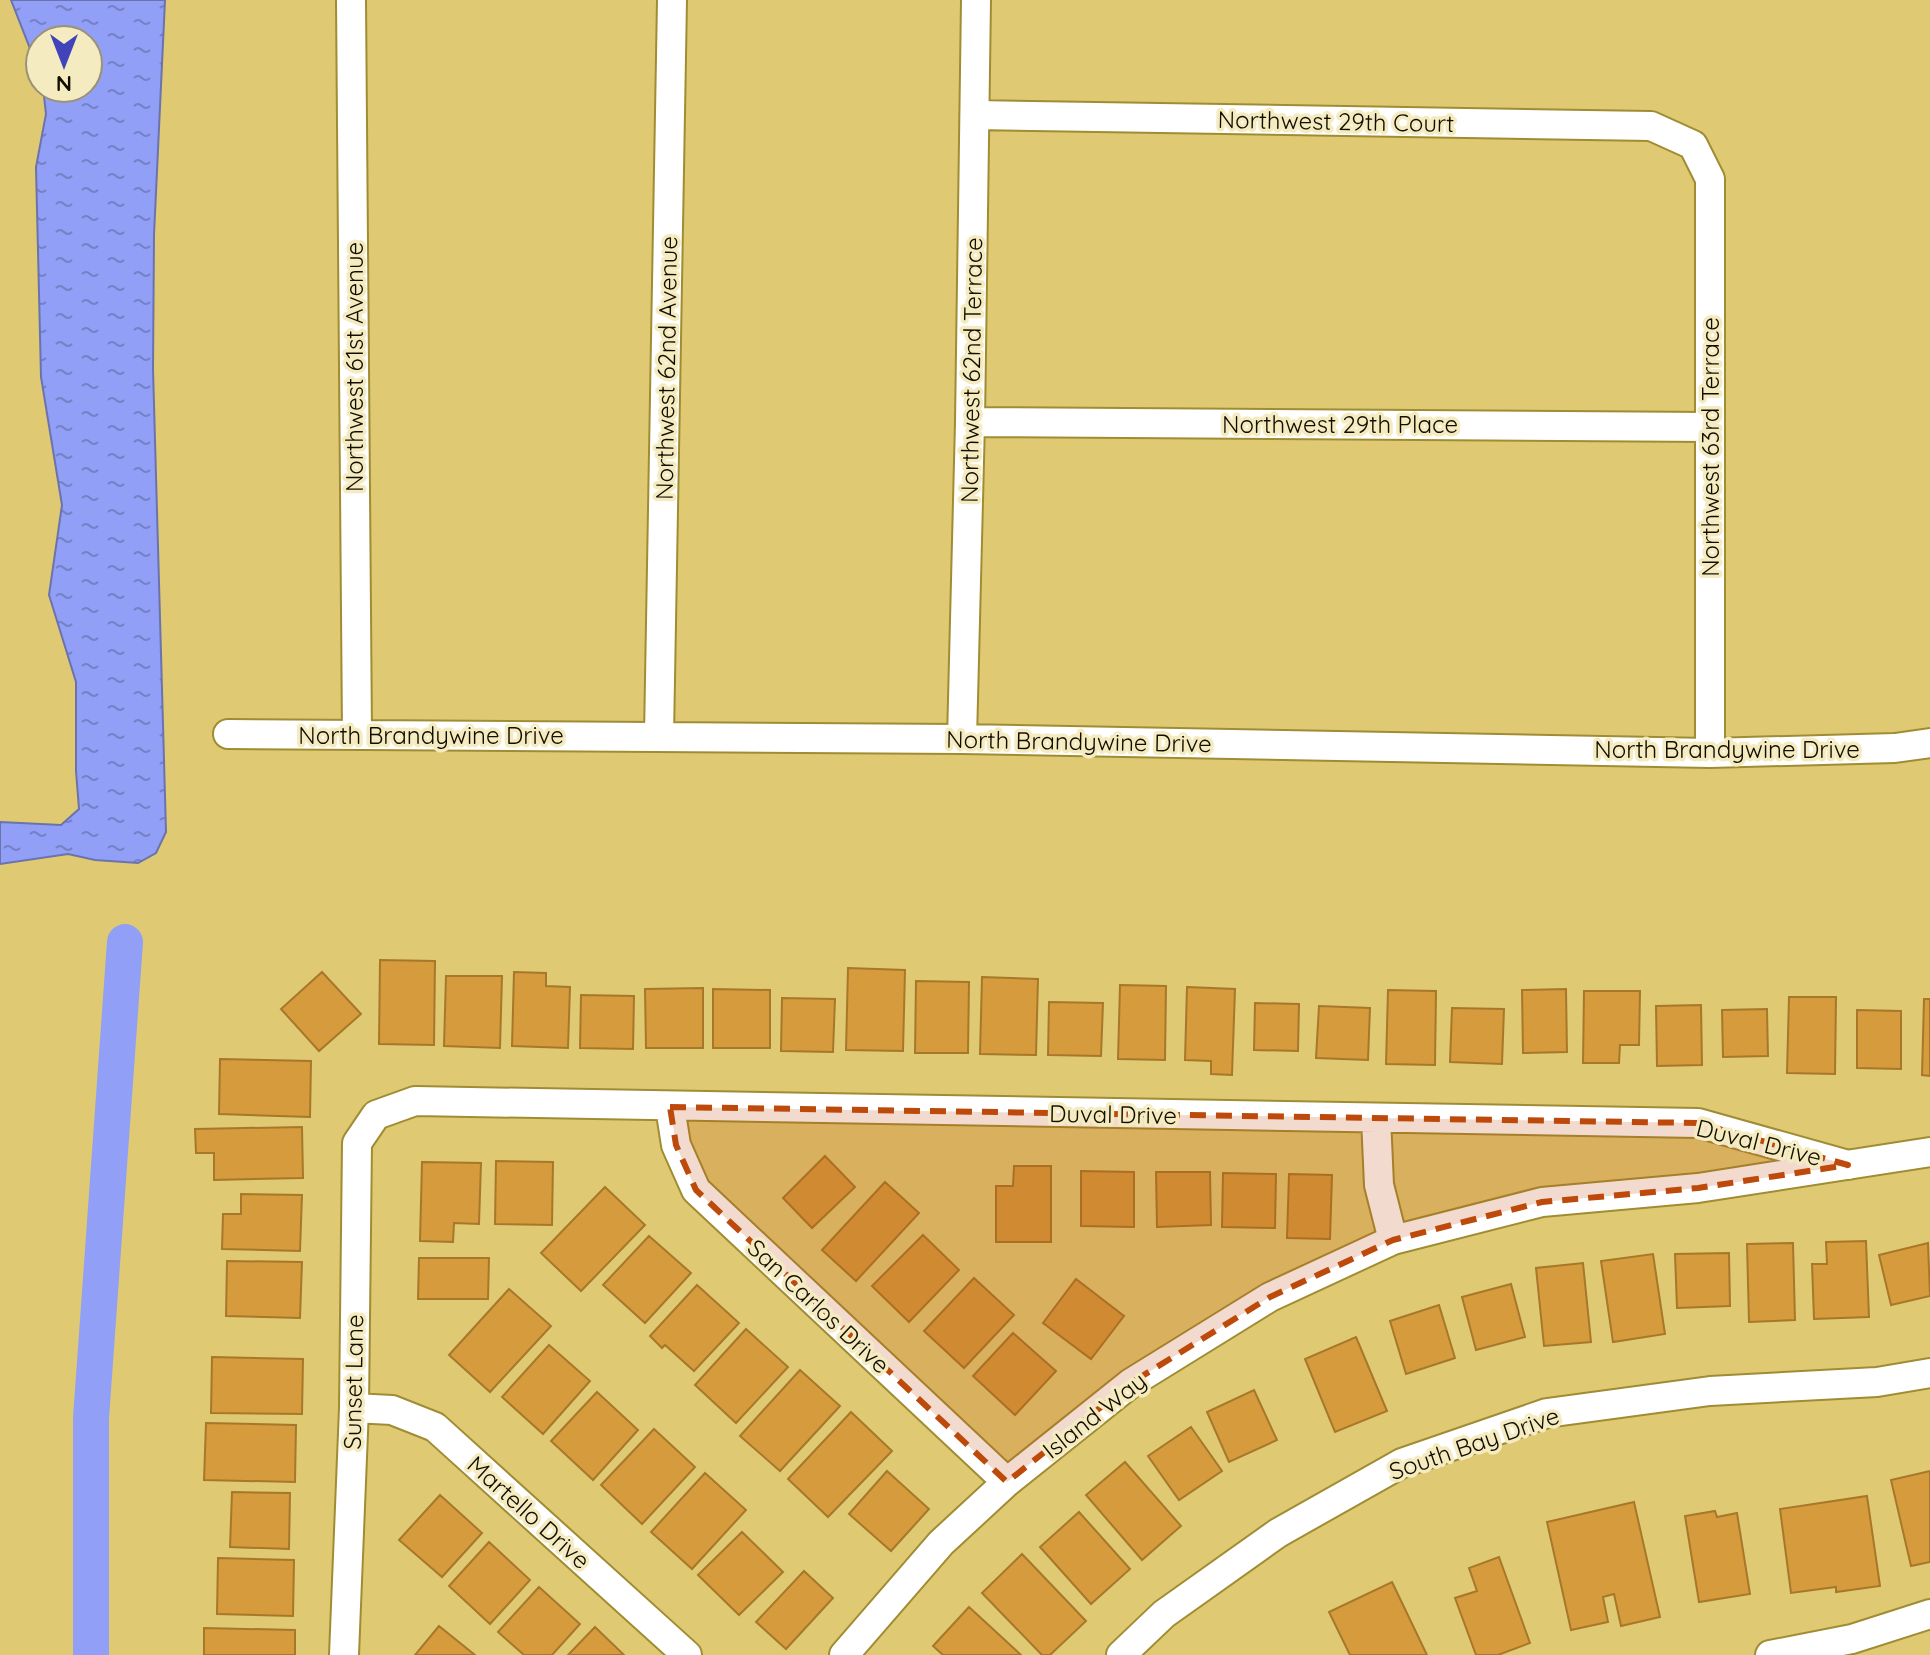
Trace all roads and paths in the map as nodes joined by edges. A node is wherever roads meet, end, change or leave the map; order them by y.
1 (351, 0) edge
2 (672, 0) edge
3 (976, 0) edge
4 (976, 115) junction
5 (1693, 145) joint
6 (970, 422) junction
7 (1710, 427) junction
8 (228, 734) dead end
9 (357, 734) junction
10 (659, 736) junction
11 (962, 739) junction
12 (1930, 743) edge
13 (1710, 753) junction
14 (670, 1107) junction
15 (376, 1115) joint
16 (1376, 1118) junction
17 (1930, 1152) edge
18 (1848, 1165) junction
19 (1393, 1240) junction
20 (1930, 1373) edge
21 (354, 1408) junction
22 (1007, 1482) junction
23 (1930, 1614) edge
24 (344, 1655) edge
25 (687, 1655) edge
26 (844, 1655) edge
27 (1121, 1655) edge
28 (1770, 1655) edge

1 - 9 street, Northwest 61st Avenue
2 - 10 street, Northwest 62nd Avenue
3 - 4 street, Northwest 62nd Terrace
4 - 5 street, Northwest 29th Court
4 - 6 street, Northwest 62nd Terrace
5 - 7 street, Northwest 63rd Terrace
6 - 7 street, Northwest 29th Place
6 - 11 street, Northwest 62nd Terrace
7 - 13 street, Northwest 63rd Terrace
8 - 9 street, North Brandywine Drive
9 - 10 street, North Brandywine Drive
10 - 11 street, North Brandywine Drive
11 - 13 street, North Brandywine Drive
12 - 13 street, North Brandywine Drive
14 - 15 street, Duval Drive
14 - 16 street, Duval Drive
14 - 22 street, San Carlos Drive
15 - 21 street, Sunset Lane
16 - 18 street, Duval Drive
16 - 19 street
17 - 18 street, Island Way
18 - 19 street, Island Way
19 - 22 street, Island Way
20 - 27 street, South Bay Drive
21 - 24 street, Sunset Lane
21 - 25 street, Martello Drive
22 - 26 street, Island Way
23 - 28 street

